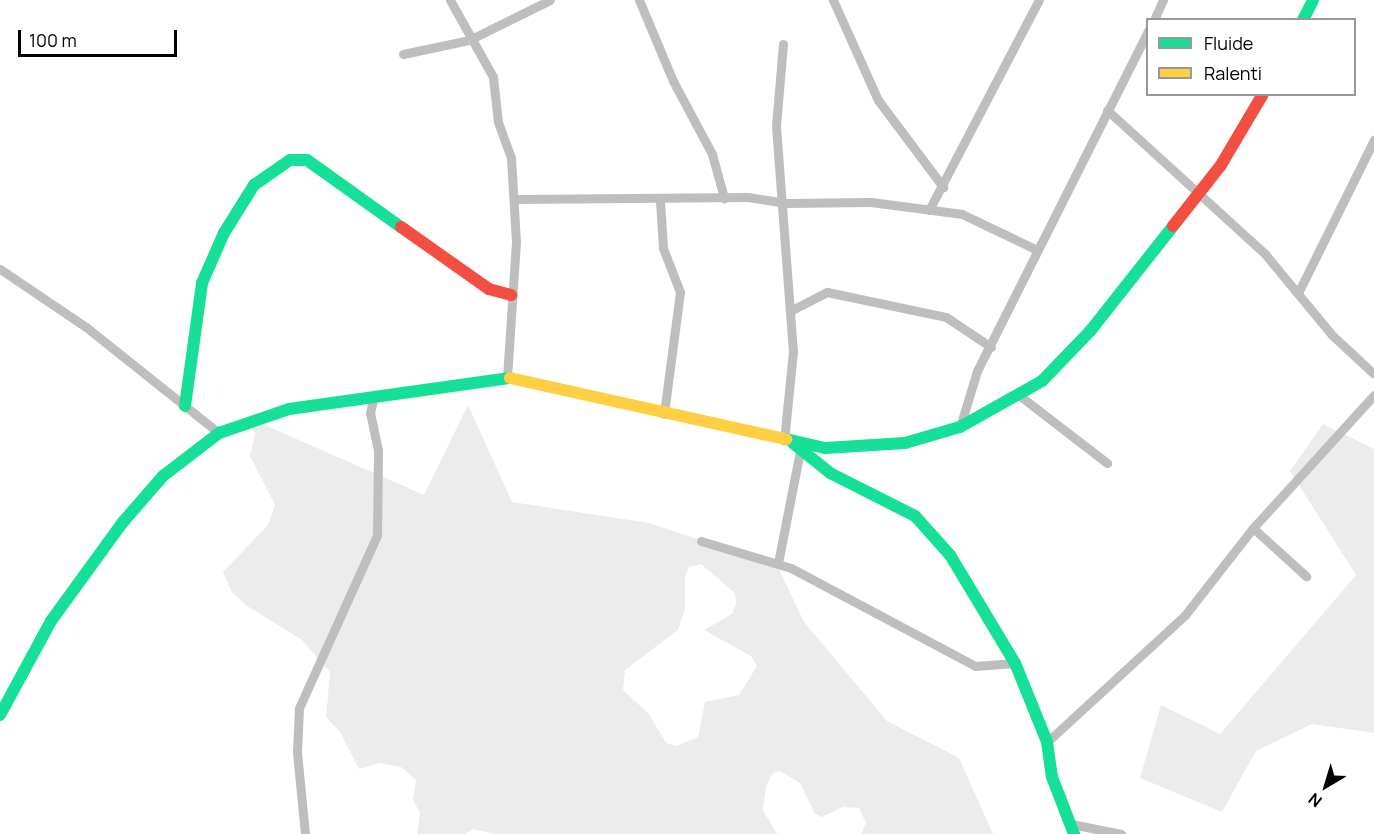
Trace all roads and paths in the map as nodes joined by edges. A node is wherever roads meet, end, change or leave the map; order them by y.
1 (450, 0) edge
2 (550, 0) edge
3 (639, 0) edge
4 (833, 0) edge
5 (1039, 0) edge
6 (1163, 0) edge
7 (1313, 0) edge
8 (1155, 18) edge
9 (1304, 18) edge
10 (1146, 35) edge
11 (469, 40) junction
12 (783, 44) dead end
13 (403, 54) dead end
14 (1262, 96) edge
15 (1107, 110) junction
16 (1374, 140) edge
17 (943, 187) junction
18 (1198, 195) junction
19 (724, 198) junction
20 (516, 199) junction
21 (660, 201) junction
22 (785, 203) junction
23 (929, 210) junction
24 (1037, 249) junction
25 (0, 269) edge
26 (1299, 291) junction
27 (511, 295) junction
28 (790, 311) junction
29 (991, 347) junction
30 (1374, 374) edge
31 (507, 377) junction
32 (1374, 395) edge
33 (374, 396) junction
34 (1020, 396) junction
35 (185, 406) junction
36 (664, 414) junction
37 (960, 427) junction
38 (219, 434) junction
39 (792, 445) junction
40 (1107, 463) dead end
41 (1253, 528) junction
42 (701, 541) dead end
43 (778, 563) junction
44 (1306, 576) dead end
45 (1015, 663) junction
46 (0, 715) edge
47 (1047, 742) junction
48 (1072, 829) edge
49 (305, 834) edge
50 (1121, 834) edge

1 - 11 street
2 - 11 street
3 - 19 street
4 - 17 street
5 - 17 street
6 - 8 street
7 - 9 main road
10 - 15 street
11 - 13 street
11 - 20 street
12 - 22 street
14 - 18 main road
15 - 18 street
15 - 24 street
16 - 26 street
17 - 23 street
18 - 26 street
18 - 34 main road
19 - 21 street
19 - 22 street
20 - 21 street
20 - 27 street
21 - 36 street
22 - 23 street
22 - 28 street
23 - 24 street
24 - 29 street
25 - 35 street
26 - 30 street
27 - 31 street
27 - 35 main road
28 - 29 street
28 - 39 street
29 - 37 street
31 - 33 main road
31 - 36 main road
32 - 41 street
33 - 38 main road
33 - 49 street
34 - 37 main road
34 - 40 street
35 - 38 street
36 - 39 main road
37 - 39 main road
38 - 46 main road
39 - 43 street
39 - 45 main road
41 - 44 street
41 - 47 street
42 - 43 street
43 - 45 street
45 - 47 main road
47 - 48 main road
48 - 50 street

